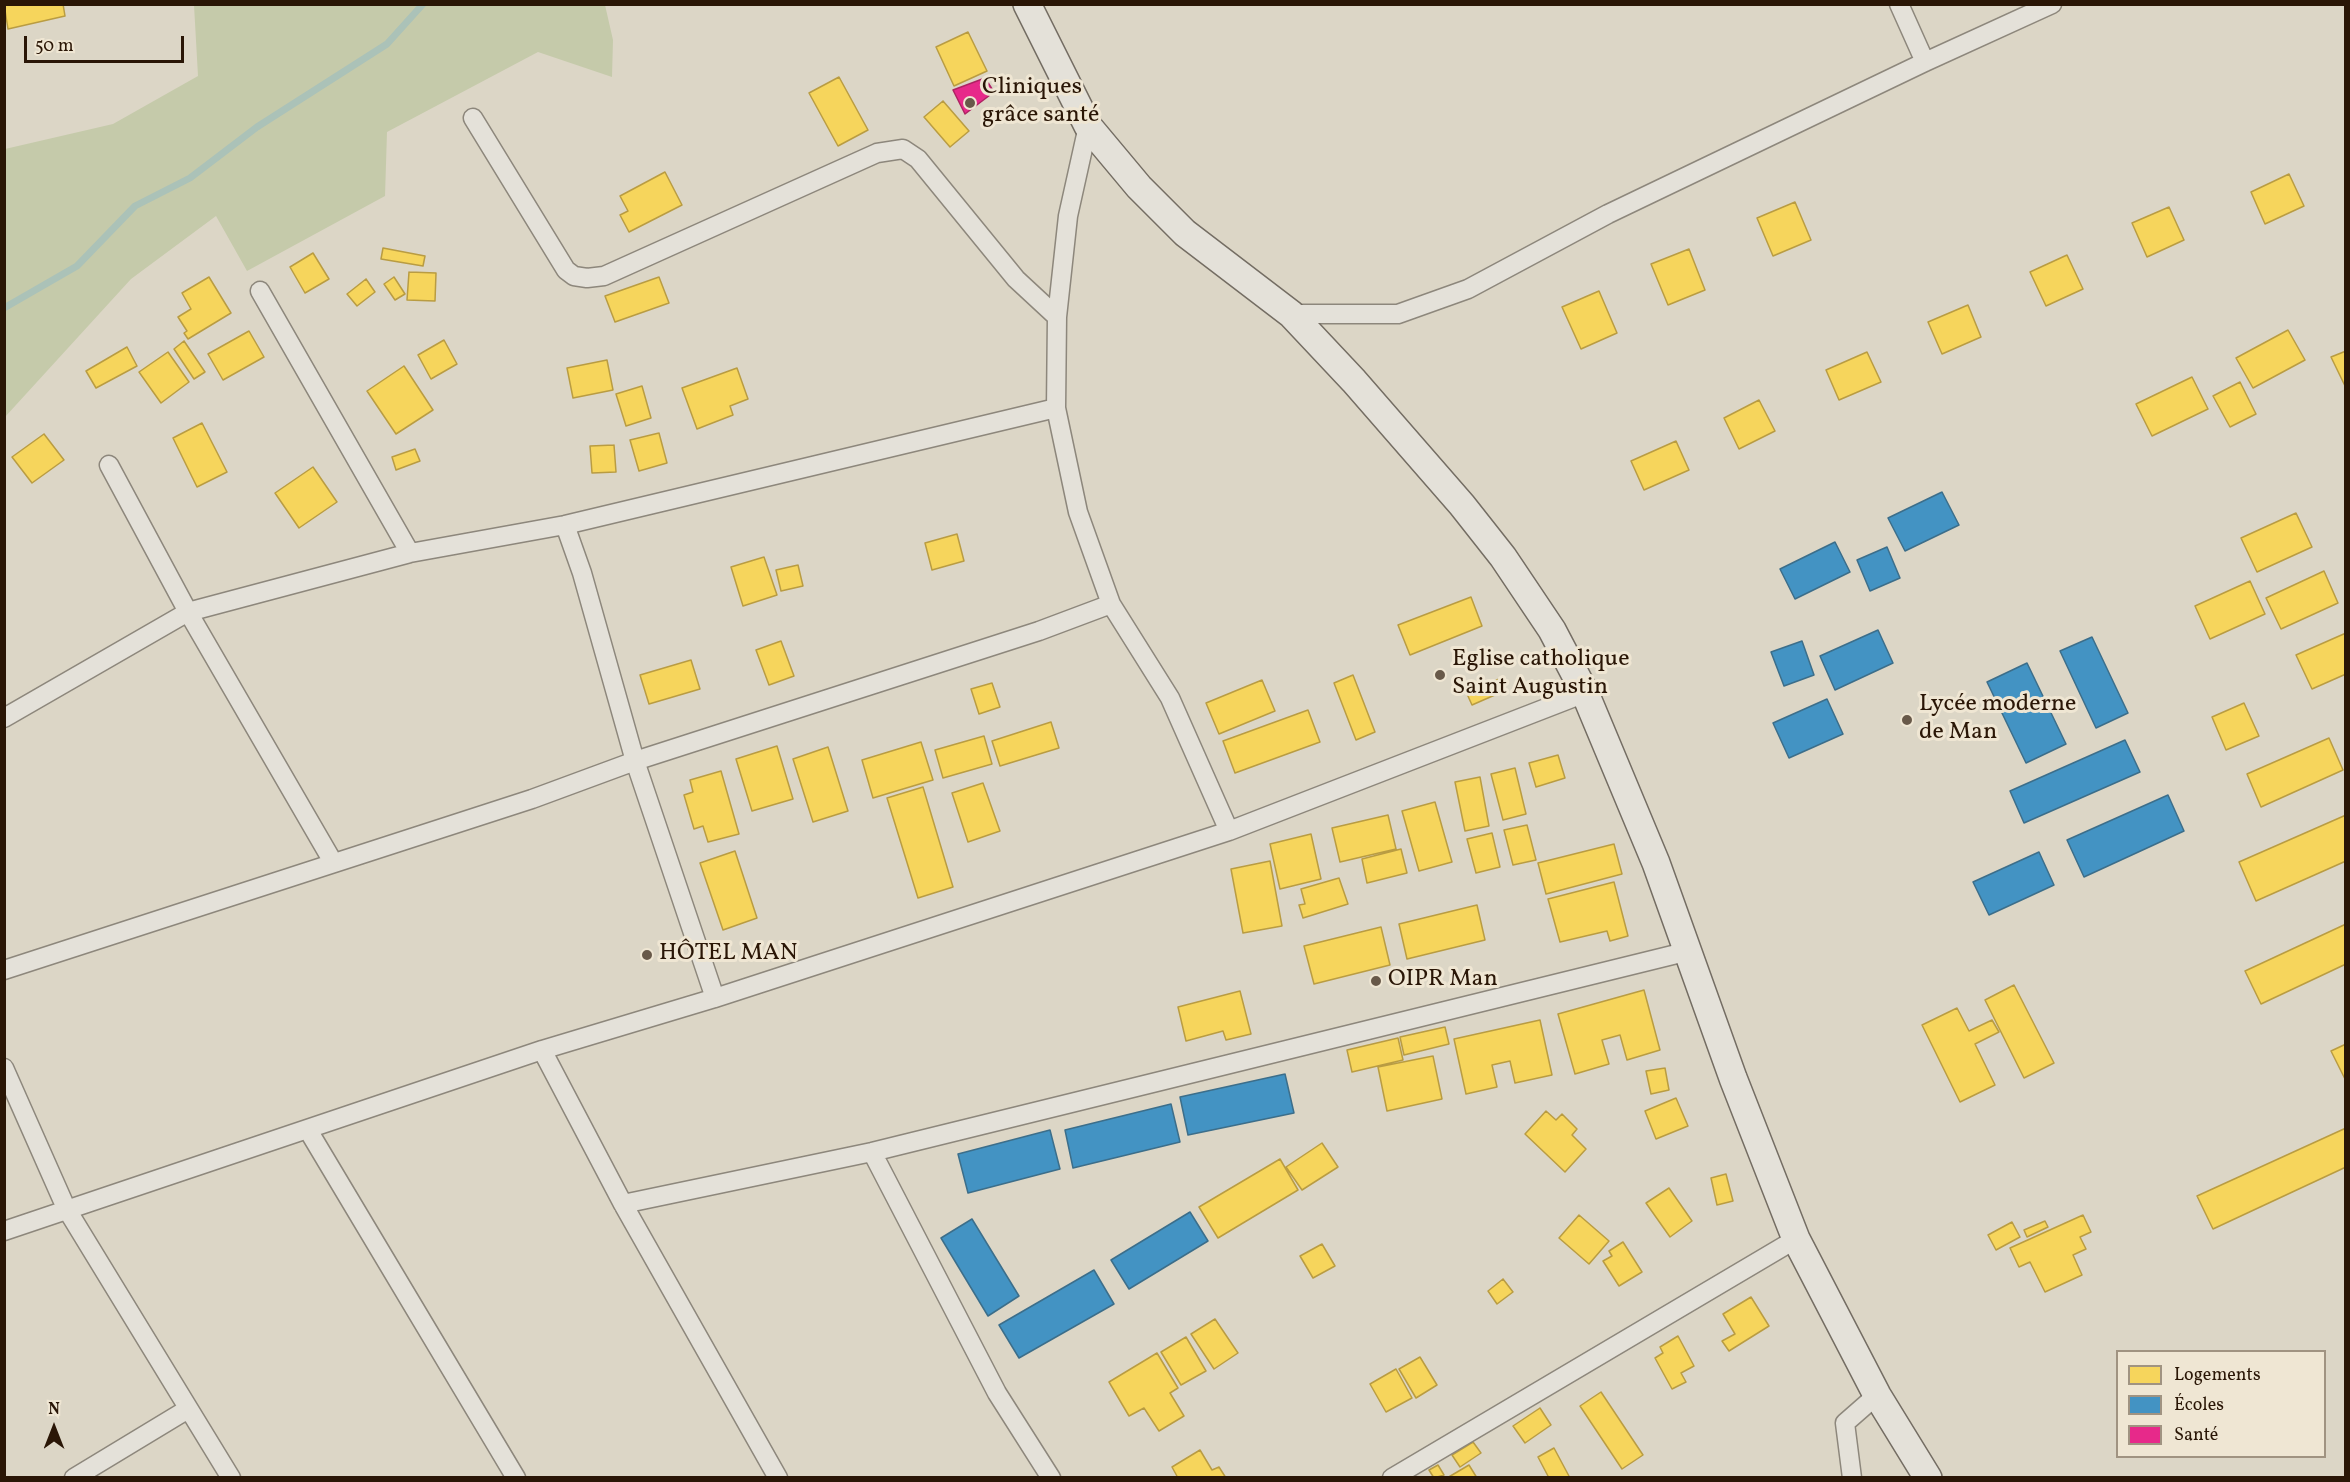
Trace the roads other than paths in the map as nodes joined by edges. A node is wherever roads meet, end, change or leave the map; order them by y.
1 (1027, 4) edge
2 (1899, 4) edge
3 (2052, 4) edge
4 (1925, 62) junction
5 (473, 118) dead end
6 (1088, 126) junction
7 (260, 291) dead end
8 (1291, 314) junction
9 (1057, 317) junction
10 (1056, 408) junction
11 (109, 465) dead end
12 (565, 525) junction
13 (410, 553) junction
14 (1112, 604) junction
15 (188, 612) junction
16 (1585, 693) junction
17 (4, 718) edge
18 (635, 761) junction
19 (1229, 831) junction
20 (333, 862) junction
21 (1689, 951) junction
22 (4, 970) edge
23 (715, 998) junction
24 (542, 1050) junction
25 (4, 1068) edge
26 (308, 1130) junction
27 (872, 1152) junction
28 (623, 1204) junction
29 (66, 1208) junction
30 (4, 1231) edge
31 (1796, 1239) junction
32 (1877, 1395) junction
33 (188, 1409) junction
34 (74, 1478) edge
35 (231, 1478) edge
36 (516, 1478) edge
37 (778, 1478) edge
38 (1052, 1478) edge
39 (1392, 1478) edge
40 (1852, 1478) edge
41 (1928, 1478) edge

1 - 6 main road
2 - 4 street
3 - 4 street
4 - 8 street
5 - 9 street
6 - 8 main road
6 - 9 street
7 - 13 street
8 - 16 main road
9 - 10 street
10 - 12 street
10 - 14 street
11 - 15 street
12 - 13 street
12 - 18 street
13 - 15 street
14 - 18 street
14 - 19 street
15 - 17 street
15 - 20 street
16 - 19 street
16 - 21 main road
18 - 20 street
18 - 23 street
19 - 23 street
20 - 22 street
21 - 27 street
21 - 31 main road
23 - 24 street
24 - 26 street
24 - 28 street
25 - 29 street
26 - 29 street
26 - 36 street
27 - 28 street
27 - 38 street
28 - 37 street
29 - 30 street
29 - 33 street
31 - 32 main road
31 - 39 street
32 - 40 street
32 - 41 main road
33 - 34 street
33 - 35 street

